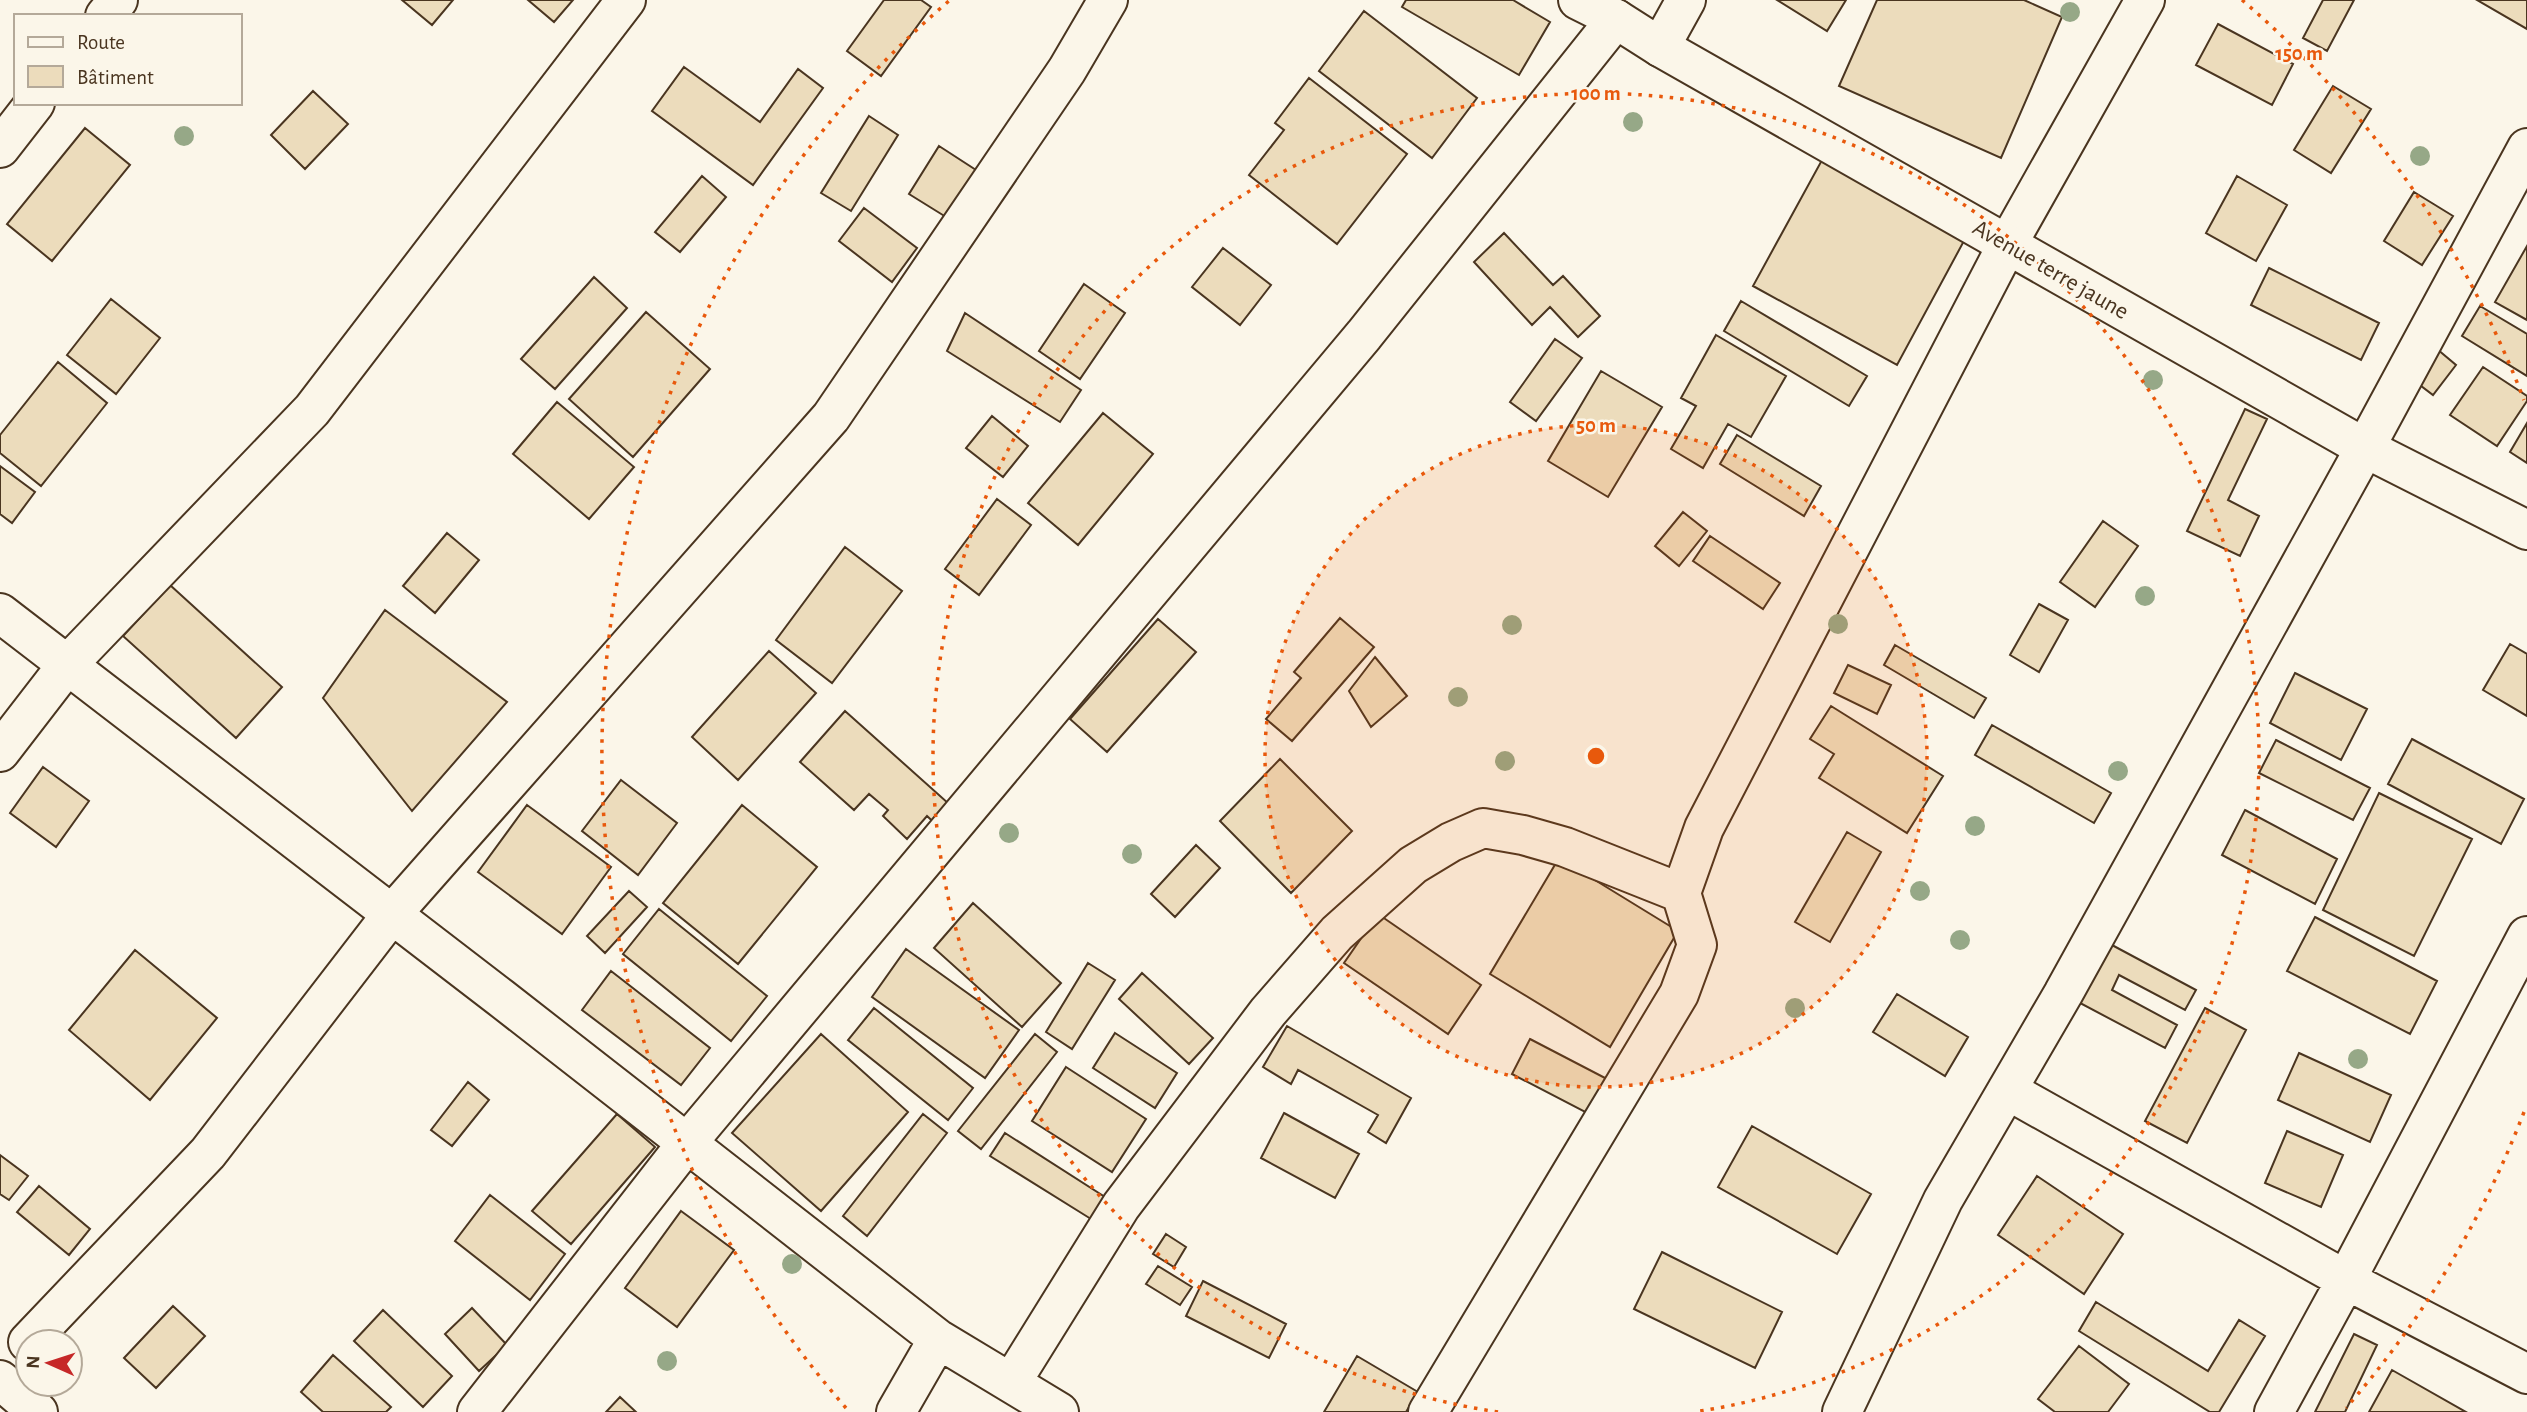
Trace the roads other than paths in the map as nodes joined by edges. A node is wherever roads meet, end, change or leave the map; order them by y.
1 (118, 0) edge
2 (626, 0) edge
3 (1108, 0) edge
4 (1578, 0) edge
5 (1686, 0) edge
6 (2145, 0) edge
7 (107, 14) edge
8 (1616, 19) junction
9 (1660, 47) junction
10 (33, 105) edge
11 (0, 148) edge
12 (2527, 148) edge
13 (2007, 244) junction
14 (2365, 448) junction
15 (2527, 530) edge
16 (0, 613) edge
17 (67, 665) junction
18 (0, 752) edge
19 (1681, 894) junction
20 (392, 914) junction
21 (2527, 936) edge
22 (2007, 1090) junction
23 (687, 1143) junction
24 (2346, 1280) junction
25 (41, 1328) edge
26 (938, 1339) junction
27 (14, 1356) edge
28 (0, 1371) edge
29 (2527, 1374) edge
30 (0, 1380) edge
31 (1011, 1383) junction
32 (38, 1412) edge
33 (477, 1412) edge
34 (897, 1412) edge
35 (1059, 1412) edge
36 (1428, 1412) edge
37 (1842, 1412) edge
38 (2274, 1412) edge

1 - 7 street
2 - 17 street
3 - 20 street
4 - 8 street, Avenue terre jaune
5 - 9 street
6 - 13 street
8 - 9 street, Avenue terre jaune
8 - 23 street
9 - 13 street, Avenue terre jaune
10 - 11 street
12 - 14 street
13 - 14 street, Avenue terre jaune
13 - 19 street
14 - 15 street, Avenue terre jaune
14 - 22 street
16 - 17 street
17 - 18 street
17 - 20 street
19 - 31 street
19 - 36 street
20 - 23 street
20 - 25 street
21 - 24 street
22 - 24 street
22 - 37 street
23 - 26 street
23 - 33 street
24 - 29 street
24 - 38 street
26 - 31 street
26 - 34 street
27 - 28 street
30 - 32 street
31 - 35 street

